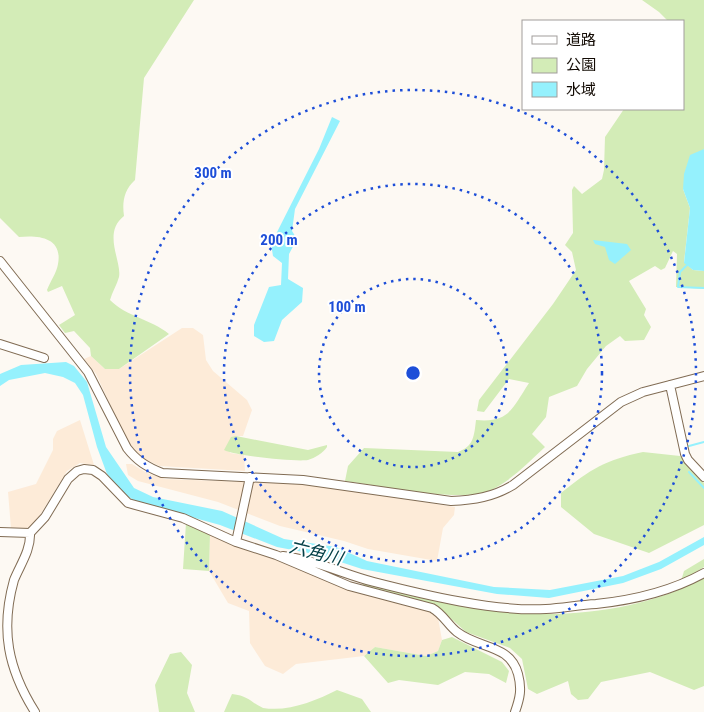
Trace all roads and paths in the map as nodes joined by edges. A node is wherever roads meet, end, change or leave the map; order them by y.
1 (0, 261) edge
2 (0, 344) edge
3 (44, 358) dead end
4 (704, 376) edge
5 (670, 384) junction
6 (250, 477) junction
7 (704, 477) edge
8 (0, 532) edge
9 (30, 533) junction
10 (237, 538) junction
11 (276, 555) junction
12 (704, 572) edge
13 (35, 712) edge
14 (515, 712) edge

1 - 6 street
2 - 3 street
4 - 5 street
5 - 6 street
5 - 7 street
6 - 10 street
8 - 9 street
9 - 10 street
9 - 13 street
10 - 11 street
11 - 12 street
11 - 14 street

